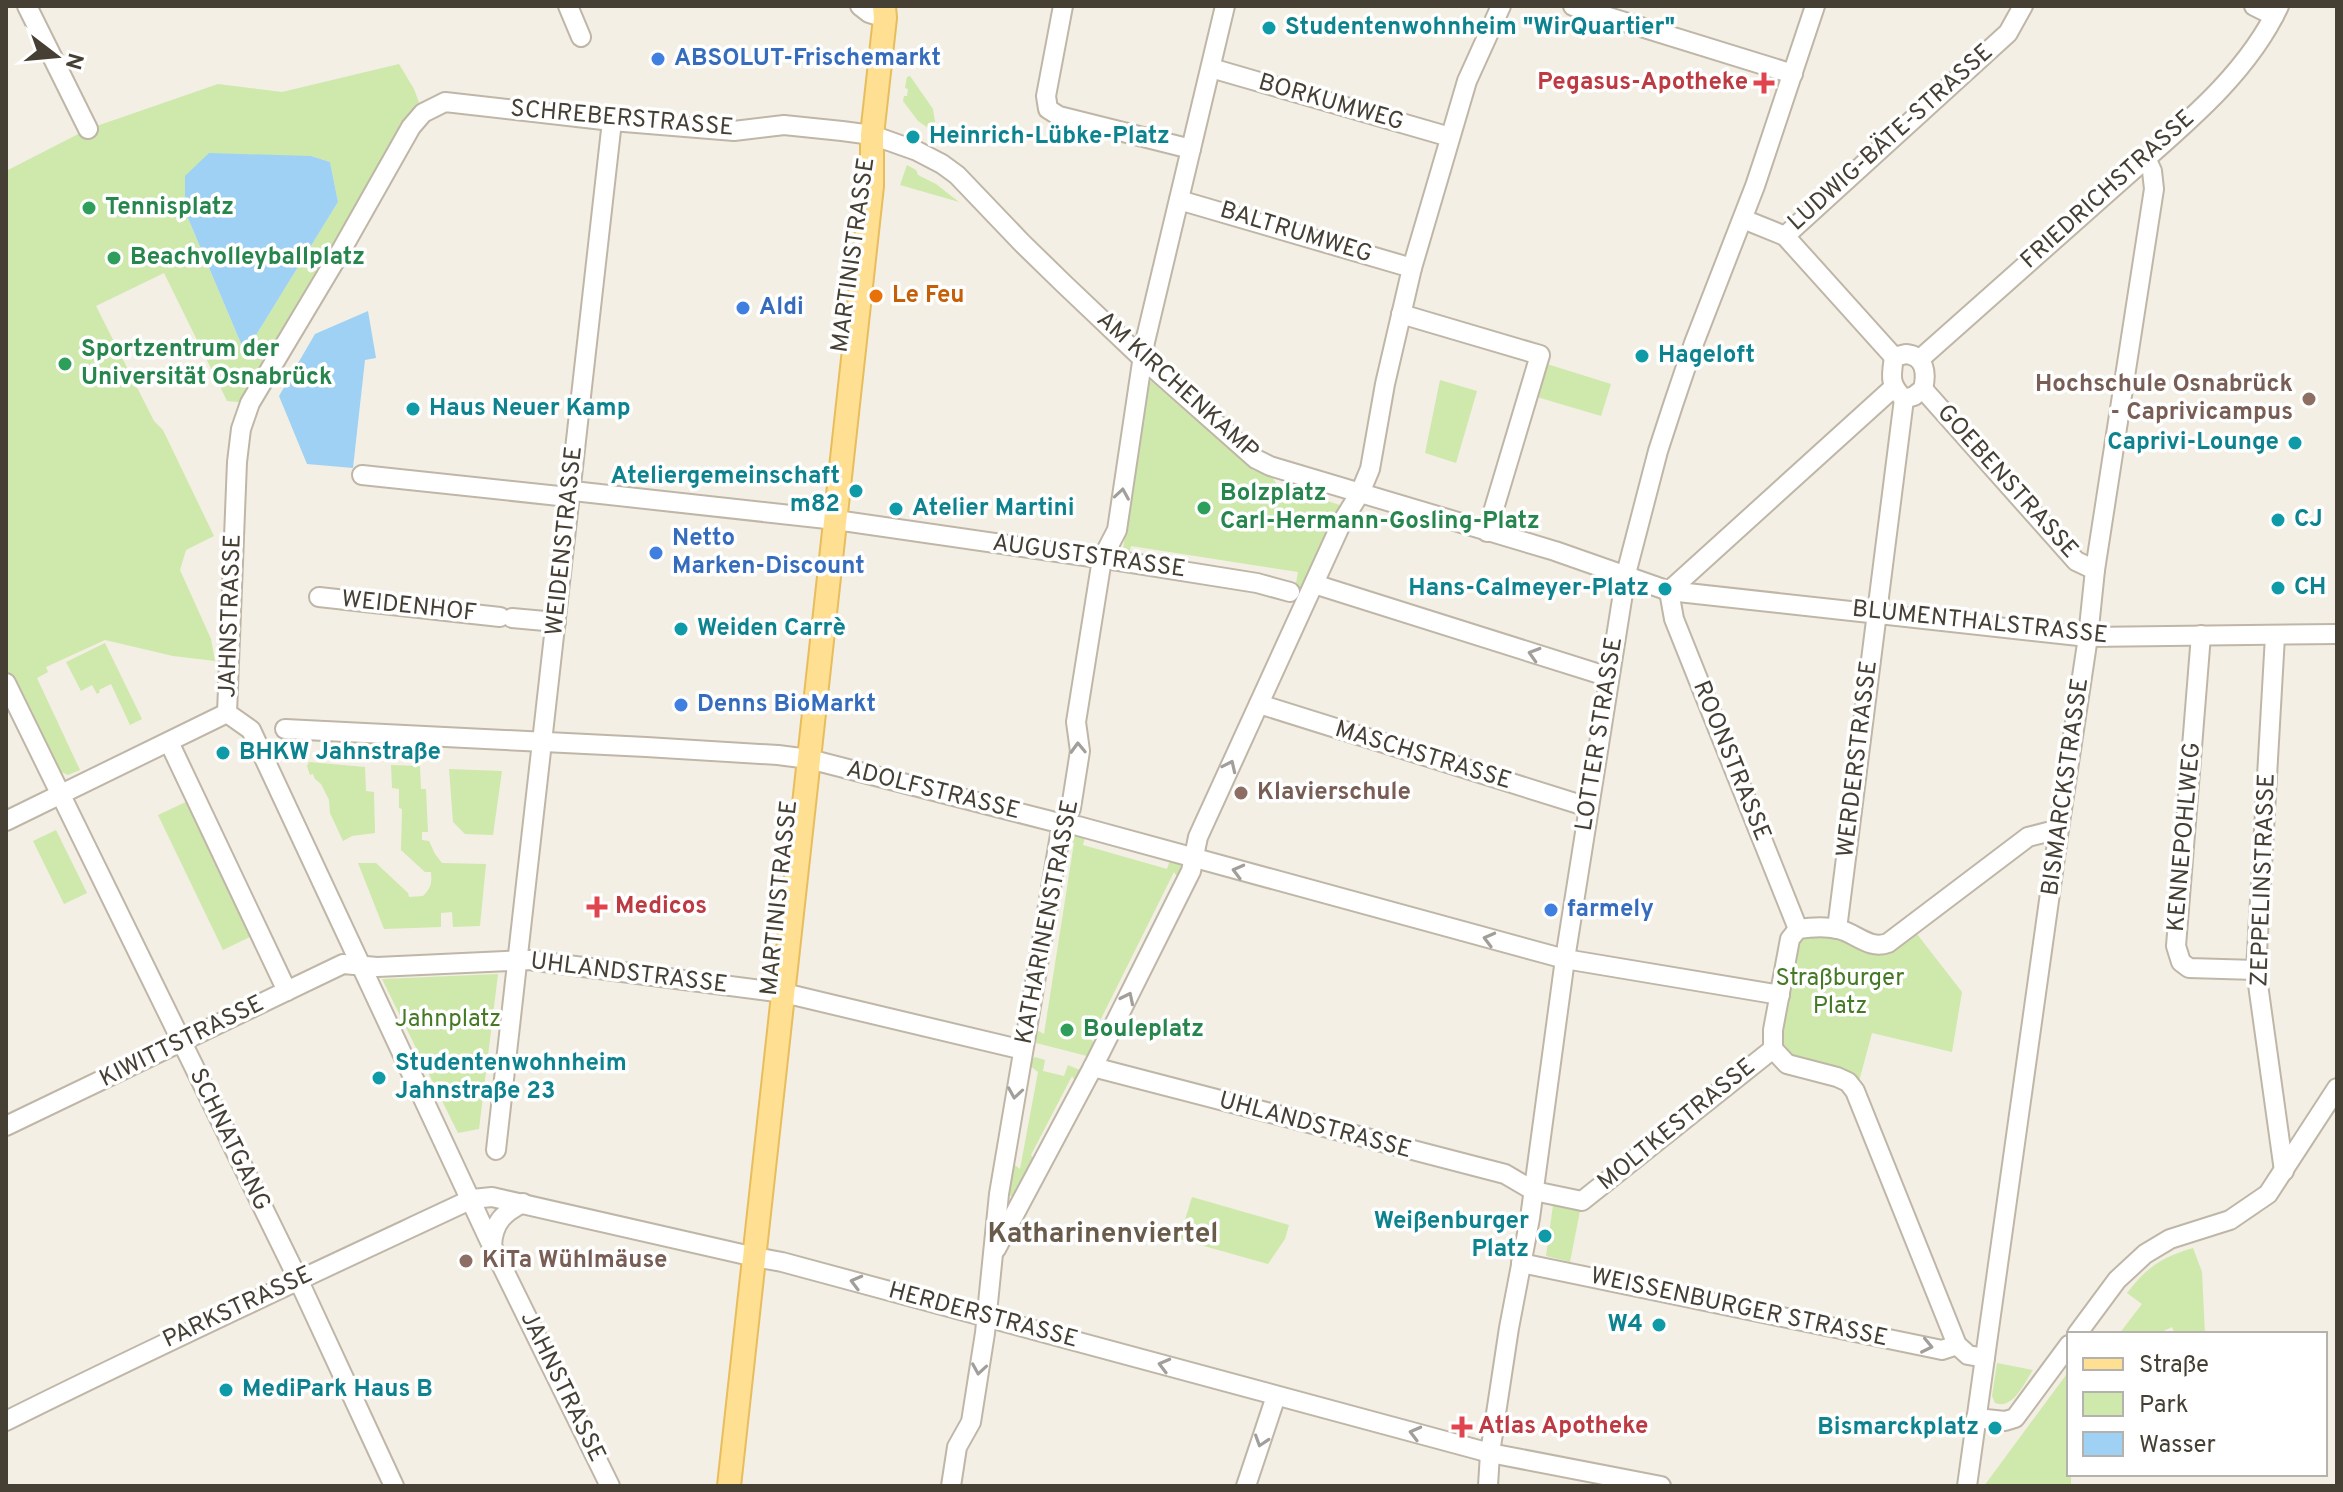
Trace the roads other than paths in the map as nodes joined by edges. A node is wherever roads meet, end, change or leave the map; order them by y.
1 (27, 6) edge
2 (568, 6) edge
3 (860, 6) edge
4 (1225, 6) edge
5 (1501, 6) edge
6 (1573, 6) edge
7 (1815, 6) edge
8 (2023, 6) edge
9 (2254, 6) edge
10 (887, 10) edge
11 (2277, 11) edge
12 (1062, 13) edge
13 (581, 37) dead end
14 (1211, 68) junction
15 (1793, 74) junction
16 (423, 113) joint
17 (612, 121) junction
18 (88, 129) dead end
19 (872, 135) junction
20 (1450, 137) junction
21 (1191, 149) junction
22 (2146, 158) junction
23 (1179, 200) junction
24 (1743, 219) junction
25 (1785, 236) junction
26 (1412, 268) junction
27 (1401, 314) junction
28 (1894, 357) junction
29 (1143, 359) junction
30 (1920, 359) junction
31 (1923, 389) junction
32 (1899, 393) junction
33 (362, 475) dead end
34 (571, 491) junction
35 (1360, 493) junction
36 (828, 520) junction
37 (1487, 532) junction
38 (1102, 559) junction
39 (2095, 570) junction
40 (1626, 574) junction
41 (1314, 584) junction
42 (1669, 591) junction
43 (1290, 592) dead end
44 (319, 597) dead end
45 (1876, 613) junction
46 (556, 622) junction
47 (2337, 634) edge
48 (2201, 635) junction
49 (2275, 636) junction
50 (2088, 637) junction
51 (1609, 677) junction
52 (6, 683) edge
53 (1259, 704) junction
54 (227, 713) junction
55 (285, 729) dead end
56 (169, 742) junction
57 (543, 742) junction
58 (802, 758) junction
59 (61, 795) junction
60 (1588, 807) junction
61 (6, 821) edge
62 (1065, 824) junction
63 (2059, 829) junction
64 (1194, 858) junction
65 (1798, 929) junction
66 (1837, 929) junction
67 (1565, 959) junction
68 (516, 961) junction
69 (359, 964) junction
70 (2256, 970) junction
71 (287, 991) junction
72 (777, 992) junction
73 (1780, 995) junction
74 (181, 1042) junction
75 (1773, 1049) junction
76 (1023, 1050) junction
77 (1093, 1067) junction
78 (2337, 1088) edge
79 (2332, 1108) edge
80 (6, 1126) edge
81 (496, 1150) dead end
82 (2284, 1171) junction
83 (1534, 1191) junction
84 (999, 1194) junction
85 (472, 1199) junction
86 (1021, 1202) junction
87 (523, 1203) junction
88 (492, 1246) junction
89 (748, 1255) junction
90 (992, 1255) junction
91 (1521, 1263) junction
92 (298, 1279) junction
93 (986, 1316) junction
94 (2078, 1332) edge
95 (1957, 1345) junction
96 (2067, 1348) edge
97 (1985, 1358) junction
98 (1276, 1396) junction
99 (1976, 1418) junction
100 (6, 1421) edge
101 (1490, 1453) junction
102 (394, 1486) edge
103 (610, 1486) edge
104 (716, 1486) edge
105 (729, 1486) edge
106 (951, 1486) edge
107 (1246, 1486) edge
108 (1488, 1486) edge
109 (1656, 1486) edge
110 (1967, 1486) edge

1 - 18 street
2 - 13 street
3 - 10 street
4 - 14 street, KATHARINENSTRASSE
5 - 20 street
6 - 15 street
7 - 15 street, LOTTER STRASSE
8 - 25 street, LUDWIG-BÄTE-STRASSE
9 - 11 street
10 - 19 main road, MARTINISTRASSE
11 - 22 street, FRIEDRICHSTRASSE
12 - 21 street
14 - 20 street, BORKUMWEG
14 - 21 street, KATHARINENSTRASSE
15 - 24 street, LOTTER STRASSE
16 - 17 street, SCHREBERSTRASSE
16 - 54 street, JAHNSTRASSE
17 - 19 street, SCHREBERSTRASSE
17 - 34 street, WEIDENSTRASSE
19 - 29 street, AM KIRCHENKAMP
19 - 36 main road, MARTINISTRASSE
20 - 26 street
21 - 23 street, KATHARINENSTRASSE
22 - 30 street, FRIEDRICHSTRASSE
22 - 39 street, BISMARCKSTRASSE
23 - 26 street, BALTRUMWEG
23 - 29 street, KATHARINENSTRASSE
24 - 25 street, LUDWIG-BÄTE-STRASSE
24 - 40 street, LOTTER STRASSE
25 - 28 street
26 - 27 street
27 - 35 street
27 - 37 street
28 - 30 street
28 - 32 street
29 - 35 street, AM KIRCHENKAMP
38 -> 29 street, KATHARINENSTRASSE
30 - 31 street
31 - 32 street
31 - 39 street, GOEBENSTRASSE
32 - 42 street
32 - 45 street, WERDERSTRASSE
33 - 34 street, AUGUSTSTRASSE
34 - 36 street, AUGUSTSTRASSE
34 - 46 street, WEIDENSTRASSE
35 - 37 street, AM KIRCHENKAMP
35 - 41 street
36 - 38 street, AUGUSTSTRASSE
36 - 58 main road, MARTINISTRASSE
37 - 40 street, AM KIRCHENKAMP
38 - 43 street, AUGUSTSTRASSE
62 -> 38 street, KATHARINENSTRASSE
39 - 50 street, BISMARCKSTRASSE
40 - 42 street, BLUMENTHALSTRASSE
40 - 51 street, LOTTER STRASSE
51 -> 41 street
41 - 53 street
42 - 45 street, BLUMENTHALSTRASSE
42 - 65 street, ROONSTRASSE
44 - 46 street, WEIDENHOF
45 - 50 street, BLUMENTHALSTRASSE
45 - 66 street, WERDERSTRASSE
46 - 57 street, WEIDENSTRASSE
47 - 49 street, BLUMENTHALSTRASSE
48 - 49 street, BLUMENTHALSTRASSE
48 - 50 street, BLUMENTHALSTRASSE
48 - 70 street, KENNEPOHLWEG
49 - 70 street, ZEPPELINSTRASSE
50 - 63 street, BISMARCKSTRASSE
51 - 60 street, LOTTER STRASSE
52 - 59 street, SCHNATGANG
53 - 60 street, MASCHSTRASSE
64 -> 53 street
54 - 56 street
54 - 69 street, JAHNSTRASSE
55 - 57 street, ADOLFSTRASSE
56 - 59 street
56 - 71 street
57 - 58 street, ADOLFSTRASSE
57 - 68 street, WEIDENSTRASSE
58 - 62 street, ADOLFSTRASSE
58 - 72 main road, MARTINISTRASSE
59 - 61 street
59 - 74 street, SCHNATGANG
60 - 67 street, LOTTER STRASSE
62 - 64 street, ADOLFSTRASSE
62 - 76 street, KATHARINENSTRASSE
63 - 66 street
63 - 97 street, BISMARCKSTRASSE
67 -> 64 street, ADOLFSTRASSE
77 -> 64 street
65 - 66 street
65 - 73 street
67 - 73 street, ADOLFSTRASSE
67 - 83 street, LOTTER STRASSE
68 - 69 street
68 - 72 street, UHLANDSTRASSE
68 - 81 street
69 - 71 street, KIWITTSTRASSE
69 - 85 street, JAHNSTRASSE
70 - 82 street, ZEPPELINSTRASSE
71 - 74 street, KIWITTSTRASSE
72 - 76 street, UHLANDSTRASSE
72 - 89 main road, MARTINISTRASSE
73 - 75 street
74 - 80 street, KIWITTSTRASSE
74 - 92 street, SCHNATGANG
75 - 83 street, MOLTKESTRASSE
75 - 95 street
76 -> 84 street, KATHARINENSTRASSE
77 - 83 street, UHLANDSTRASSE
77 - 86 street
78 - 79 street
79 - 82 street
82 - 94 street
83 - 91 street, LOTTER STRASSE
84 - 86 street
84 - 90 street, KATHARINENSTRASSE
85 - 87 street, HERDERSTRASSE
85 - 88 street, JAHNSTRASSE
85 - 92 street, PARKSTRASSE
86 - 90 street
87 - 88 street
87 - 89 street, HERDERSTRASSE
88 - 103 street, JAHNSTRASSE
93 -> 89 street, HERDERSTRASSE
89 - 104 main road, MARTINISTRASSE
89 - 105 main road, MARTINISTRASSE
90 - 93 street, KATHARINENSTRASSE
91 -> 95 street, WEISSENBURGER STRASSE
91 - 101 street, LOTTER STRASSE
92 - 100 street, PARKSTRASSE
92 - 102 street, SCHNATGANG
98 -> 93 street, HERDERSTRASSE
93 -> 106 street, KATHARINENSTRASSE
95 - 97 street
96 - 99 street
97 - 99 street, BISMARCKSTRASSE
101 -> 98 street, HERDERSTRASSE
98 -> 107 street
99 - 110 street
101 - 108 street, LOTTER STRASSE
101 - 109 street, HERDERSTRASSE

